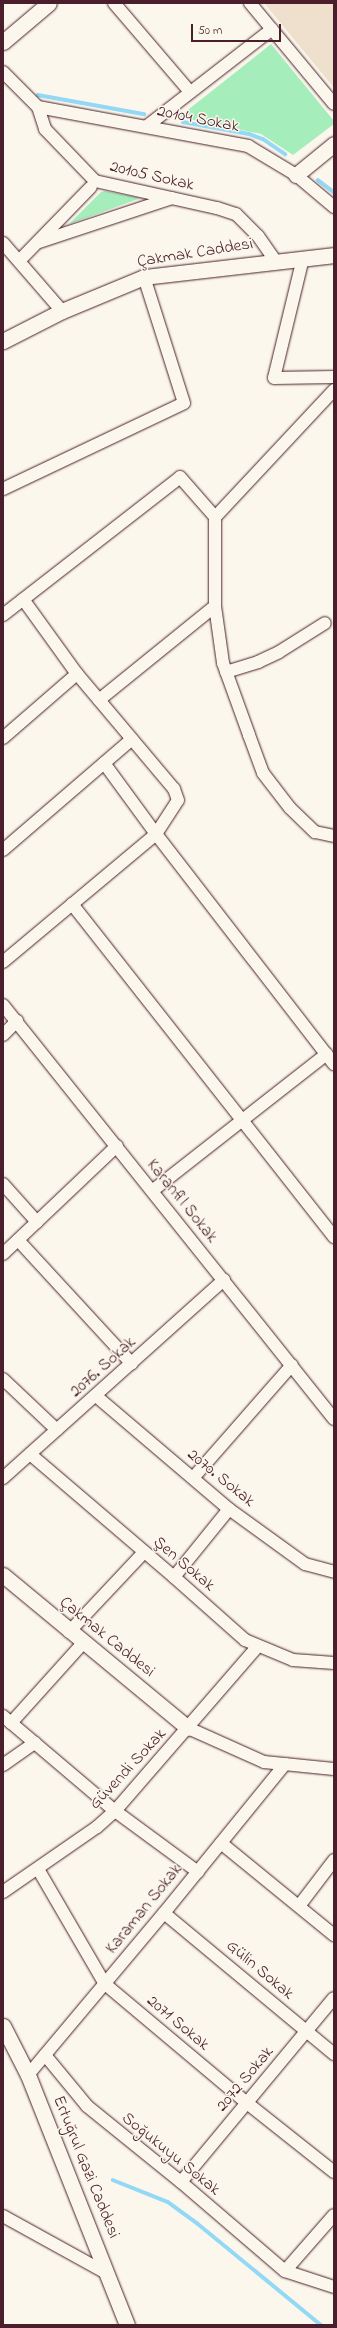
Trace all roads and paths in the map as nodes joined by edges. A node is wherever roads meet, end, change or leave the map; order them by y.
1 (49, 3) edge
2 (114, 3) edge
3 (250, 3) edge
4 (272, 29) junction
5 (3, 42) edge
6 (3, 72) edge
7 (190, 92) junction
8 (334, 104) edge
9 (38, 107) junction
10 (147, 126) junction
11 (334, 144) edge
12 (296, 175) junction
13 (91, 187) dead end
14 (172, 198) junction
15 (334, 207) edge
16 (39, 242) junction
17 (3, 243) edge
18 (334, 255) edge
19 (303, 258) junction
20 (275, 260) junction
21 (19, 261) junction
22 (144, 277) junction
23 (62, 311) junction
24 (3, 341) edge
25 (334, 377) edge
26 (334, 390) edge
27 (3, 489) edge
28 (215, 517) junction
29 (23, 599) junction
30 (215, 606) junction
31 (3, 615) edge
32 (325, 623) dead end
33 (226, 672) junction
34 (77, 674) junction
35 (99, 700) junction
36 (3, 738) edge
37 (132, 739) junction
38 (104, 763) junction
39 (156, 834) junction
40 (334, 836) edge
41 (3, 850) edge
42 (72, 904) junction
43 (3, 962) edge
44 (3, 1005) edge
45 (17, 1021) junction
46 (3, 1036) edge
47 (330, 1059) edge
48 (242, 1120) junction
49 (117, 1146) junction
50 (3, 1184) edge
51 (152, 1191) junction
52 (37, 1222) junction
53 (334, 1236) edge
54 (18, 1240) junction
55 (3, 1254) edge
56 (224, 1280) junction
57 (132, 1364) junction
58 (292, 1365) junction
59 (3, 1380) edge
60 (96, 1396) junction
61 (334, 1419) edge
62 (57, 1430) junction
63 (30, 1454) junction
64 (3, 1478) edge
65 (193, 1478) junction
66 (229, 1509) junction
67 (144, 1552) junction
68 (334, 1572) edge
69 (3, 1575) edge
70 (174, 1577) junction
71 (70, 1632) junction
72 (83, 1643) junction
73 (258, 1646) junction
74 (334, 1663) edge
75 (7, 1719) edge
76 (188, 1728) junction
77 (36, 1743) junction
78 (285, 1764) junction
79 (3, 1765) edge
80 (334, 1769) edge
81 (116, 1811) junction
82 (221, 1843) junction
83 (334, 1860) edge
84 (38, 1869) junction
85 (198, 1872) junction
86 (3, 1892) edge
87 (299, 1906) junction
88 (164, 1913) junction
89 (334, 1935) edge
90 (105, 1984) junction
91 (334, 1998) edge
92 (3, 2026) edge
93 (307, 2031) junction
94 (334, 2054) edge
95 (45, 2055) junction
96 (28, 2075) junction
97 (247, 2103) junction
98 (334, 2172) edge
99 (181, 2182) junction
100 (3, 2216) edge
101 (333, 2218) edge
102 (285, 2271) junction
103 (108, 2274) junction
104 (334, 2287) edge
105 (127, 2325) edge

1 - 5 main road
2 - 7 street
3 - 4 street
4 - 7 street
4 - 8 street
6 - 9 street, 20105 Sokak
7 - 10 street
9 - 10 street, 20104 Sokak
9 - 14 street, 20105 Sokak
10 - 12 street, 20104 Sokak
11 - 12 main road
12 - 15 street, 20104 Sokak
13 - 16 street
14 - 16 street
14 - 20 street, 20105 Sokak
16 - 21 street
17 - 21 street
18 - 19 main road, Çakmak Caddesi
19 - 20 main road, Çakmak Caddesi
19 - 25 street
20 - 22 main road, Çakmak Caddesi
21 - 23 street
22 - 23 main road, Çakmak Caddesi
22 - 27 street
23 - 24 main road, Çakmak Caddesi
26 - 28 street
28 - 29 street
28 - 30 street
29 - 31 street
29 - 34 street
30 - 33 street
30 - 35 street
32 - 33 street
33 - 40 street
34 - 35 street
34 - 36 street
35 - 37 street
37 - 38 street
37 - 39 street
38 - 39 street
38 - 41 street
39 - 42 street
39 - 47 street
42 - 43 street
42 - 48 street
44 - 45 street, Karanfil Sokak
45 - 46 street
45 - 49 street, Karanfil Sokak
47 - 48 street
48 - 51 street
48 - 53 street
49 - 51 street, Karanfil Sokak
49 - 52 street
50 - 52 street
51 - 56 street, Karanfil Sokak
52 - 54 street
54 - 55 street
54 - 57 street
56 - 57 street, 2076. Sokak
56 - 58 street, Karanfil Sokak
57 - 60 street, 2076. Sokak
58 - 61 street, Karanfil Sokak
58 - 65 street
59 - 62 street
60 - 62 street, 2076. Sokak
60 - 65 street, 2070. Sokak
62 - 63 street, 2076. Sokak
63 - 64 street, 2076. Sokak
63 - 67 street, Şen Sokak
65 - 66 street, 2070. Sokak
66 - 68 street, 2070. Sokak
66 - 70 street
67 - 70 street, Şen Sokak
67 - 71 street
69 - 71 main road, Çakmak Caddesi
70 - 73 street, Şen Sokak
71 - 72 main road, Çakmak Caddesi
72 - 75 street
72 - 76 main road, Çakmak Caddesi
73 - 74 street, Şen Sokak
73 - 76 street, Güvendi Sokak
75 - 77 street
76 - 78 street
76 - 81 street, Güvendi Sokak
77 - 79 street
77 - 81 street
78 - 80 street
78 - 82 street, Karaman Sokak
81 - 84 street, Güvendi Sokak
81 - 85 street
82 - 85 street, Karaman Sokak
82 - 87 street
83 - 87 street
84 - 86 street, Güvendi Sokak
84 - 90 street, 2071 Sokak
85 - 88 street, Karaman Sokak
87 - 89 street
88 - 90 street, Karaman Sokak
88 - 93 street, Gülin Sokak
90 - 95 street, Karaman Sokak
90 - 97 street, 2071 Sokak
91 - 93 street, 2072 Sokak
92 - 96 main road, Ertuğrul Gazi Caddesi
93 - 94 street, Gülin Sokak
93 - 97 street, 2072 Sokak
95 - 96 street, Karaman Sokak
95 - 99 street, Soğukuyu Sokak
96 - 103 main road, Ertuğrul Gazi Caddesi
97 - 98 street, 2071 Sokak
97 - 99 street, 2072 Sokak
99 - 102 street, Soğukuyu Sokak
100 - 103 street
101 - 102 street
102 - 104 street
103 - 105 main road, Ertuğrul Gazi Caddesi

